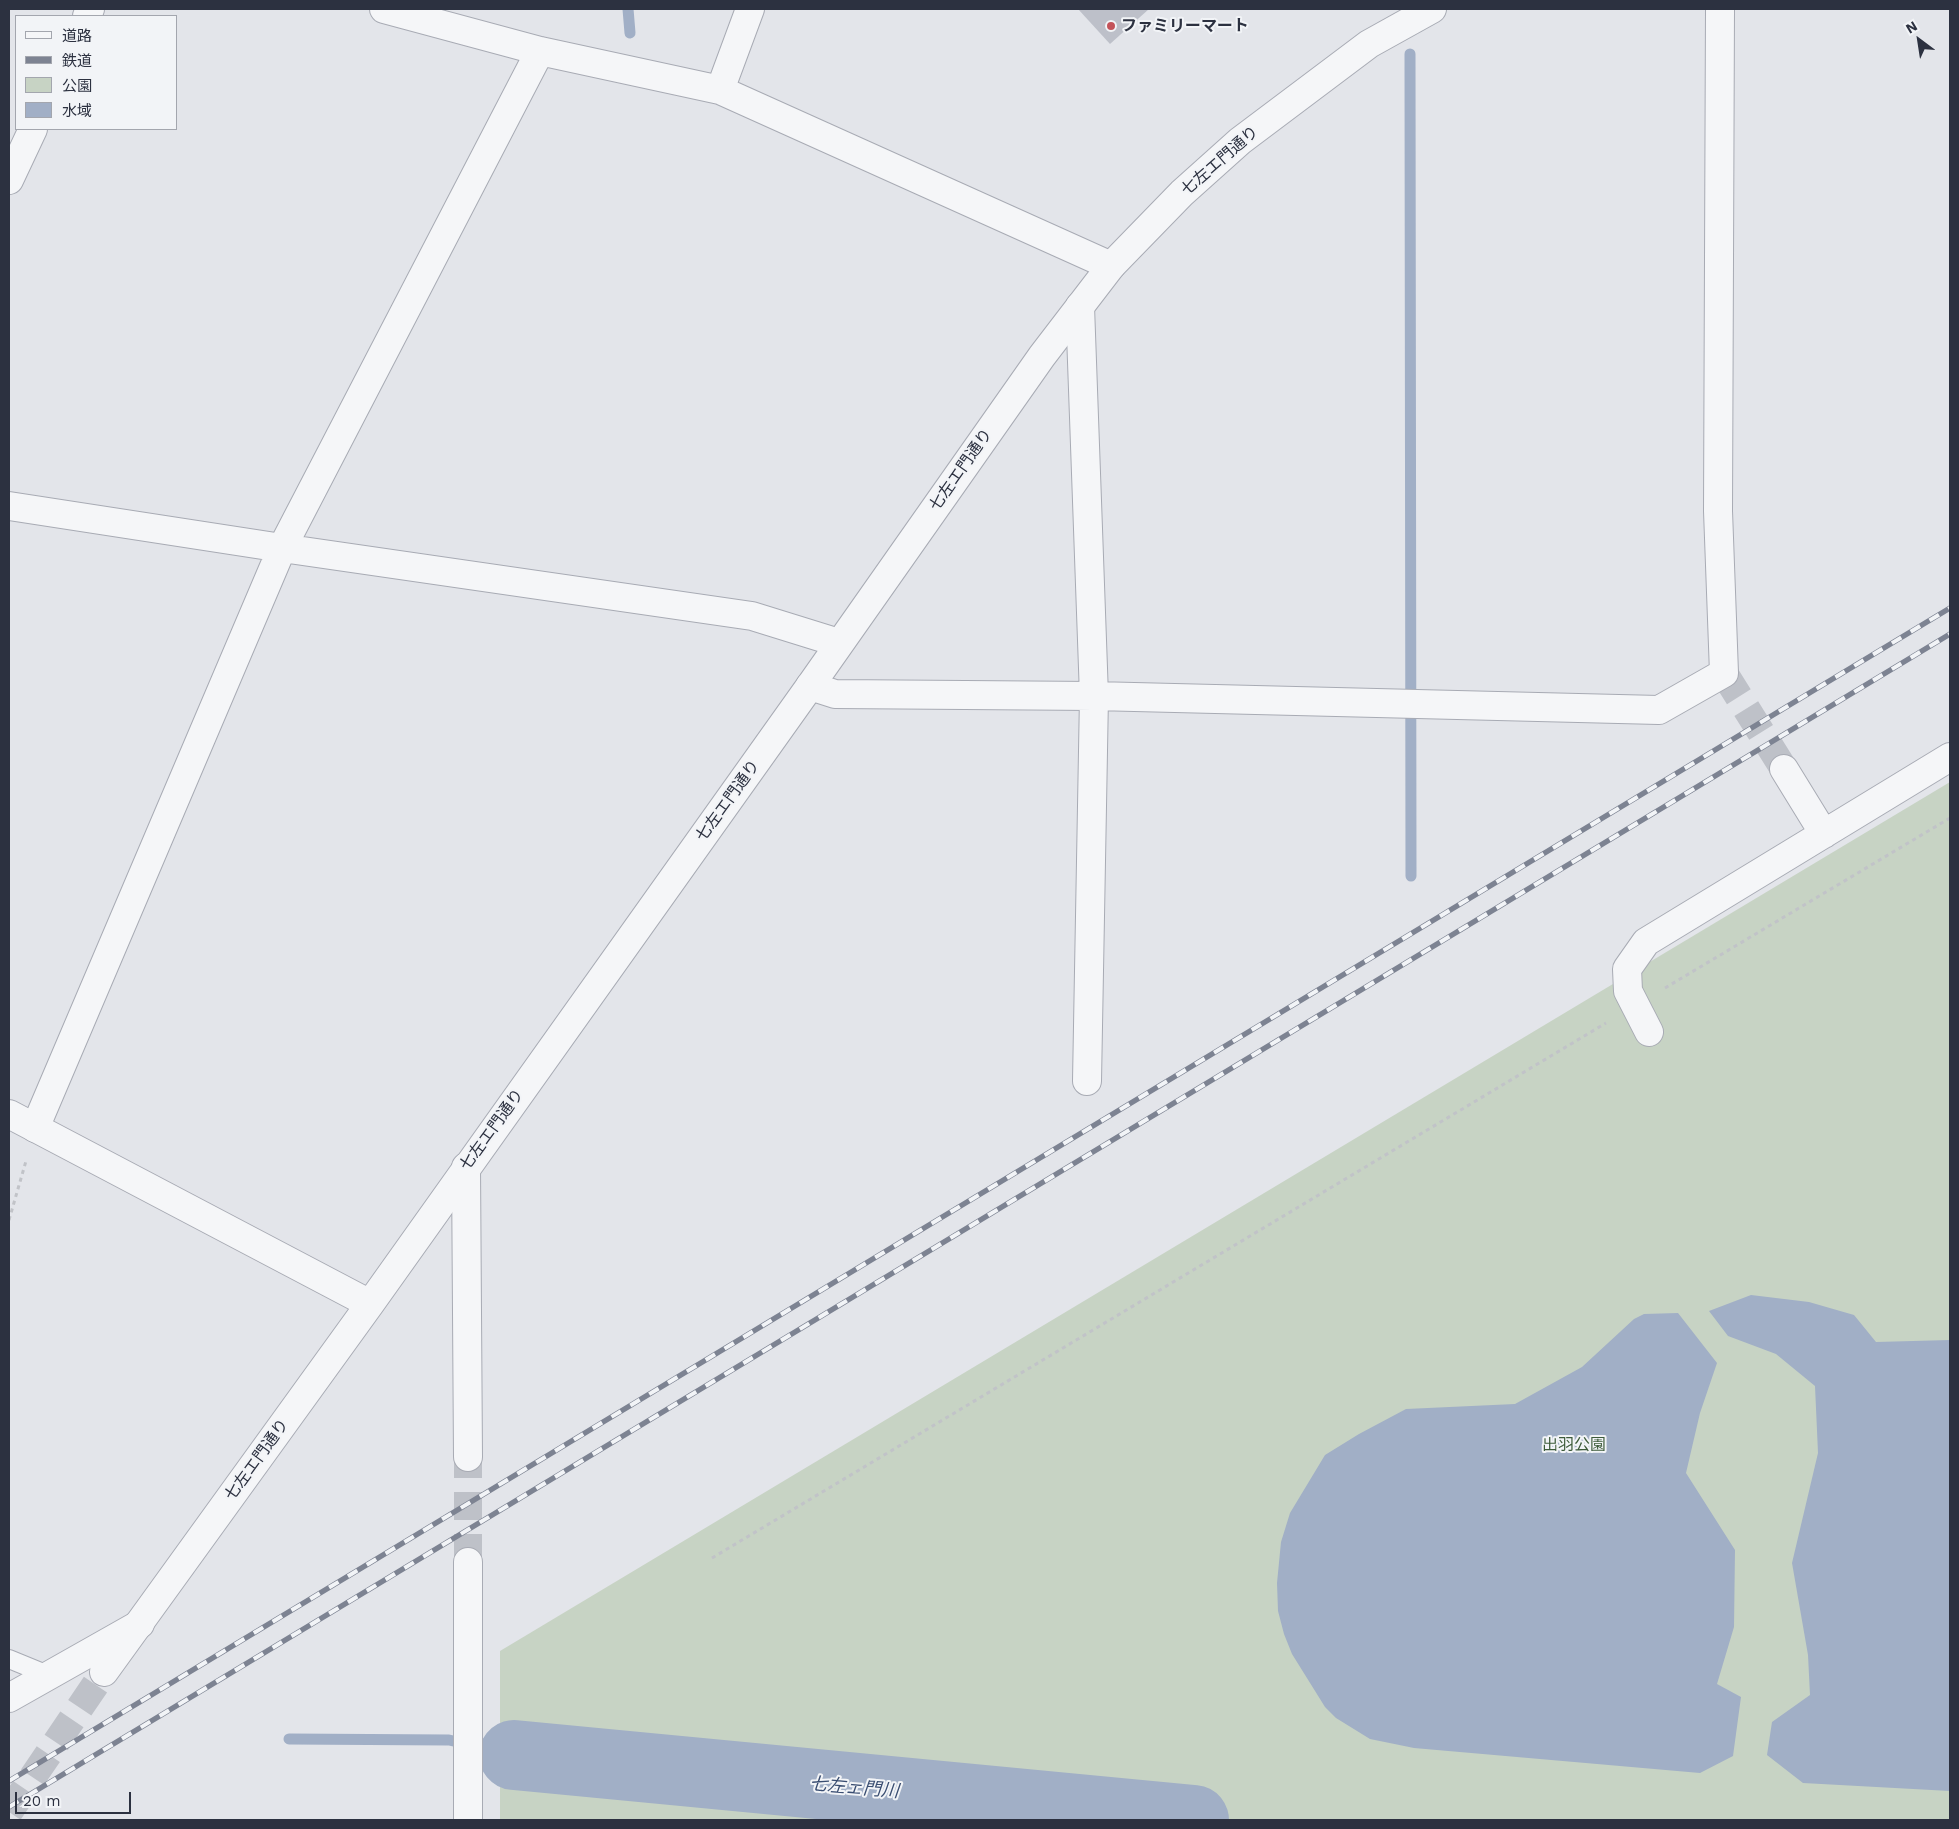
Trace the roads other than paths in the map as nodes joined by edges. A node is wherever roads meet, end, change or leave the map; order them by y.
1 (384, 9) edge
2 (750, 9) edge
3 (1432, 9) edge
4 (1720, 9) edge
5 (540, 51) junction
6 (720, 90) junction
7 (33, 130) edge
8 (9, 180) edge
9 (1111, 266) junction
10 (1080, 306) junction
11 (9, 506) edge
12 (282, 548) junction
13 (839, 643) junction
14 (810, 686) junction
15 (1094, 696) junction
16 (1950, 757) edge
17 (1784, 769) tunnel mouth
18 (1824, 834) junction
19 (1649, 1032) dead end
20 (1088, 1081) dead end
21 (9, 1114) edge
22 (35, 1128) junction
23 (466, 1167) junction
24 (370, 1304) junction
25 (468, 1457) tunnel mouth
26 (468, 1562) tunnel mouth
27 (140, 1624) junction
28 (9, 1659) edge
29 (104, 1672) tunnel mouth
30 (48, 1675) junction
31 (9, 1698) edge
32 (468, 1820) edge

1 - 5 street
2 - 6 street
3 - 9 street, 七左エ門通り
4 - 15 street
5 - 6 street
5 - 12 street
6 - 9 street
7 - 8 street
9 - 10 street, 七左エ門通り
10 - 13 street, 七左エ門通り
10 - 15 street
11 - 12 street
12 - 13 street
12 - 22 street
13 - 14 street, 七左エ門通り
14 - 15 street
14 - 23 street, 七左エ門通り
15 - 20 street
16 - 18 street
17 - 18 street
18 - 19 street
21 - 22 street
22 - 24 street
23 - 24 street, 七左エ門通り
23 - 25 street
24 - 27 street, 七左エ門通り
26 - 32 street
27 - 29 street, 七左エ門通り
27 - 30 street
28 - 30 lane
30 - 31 street

